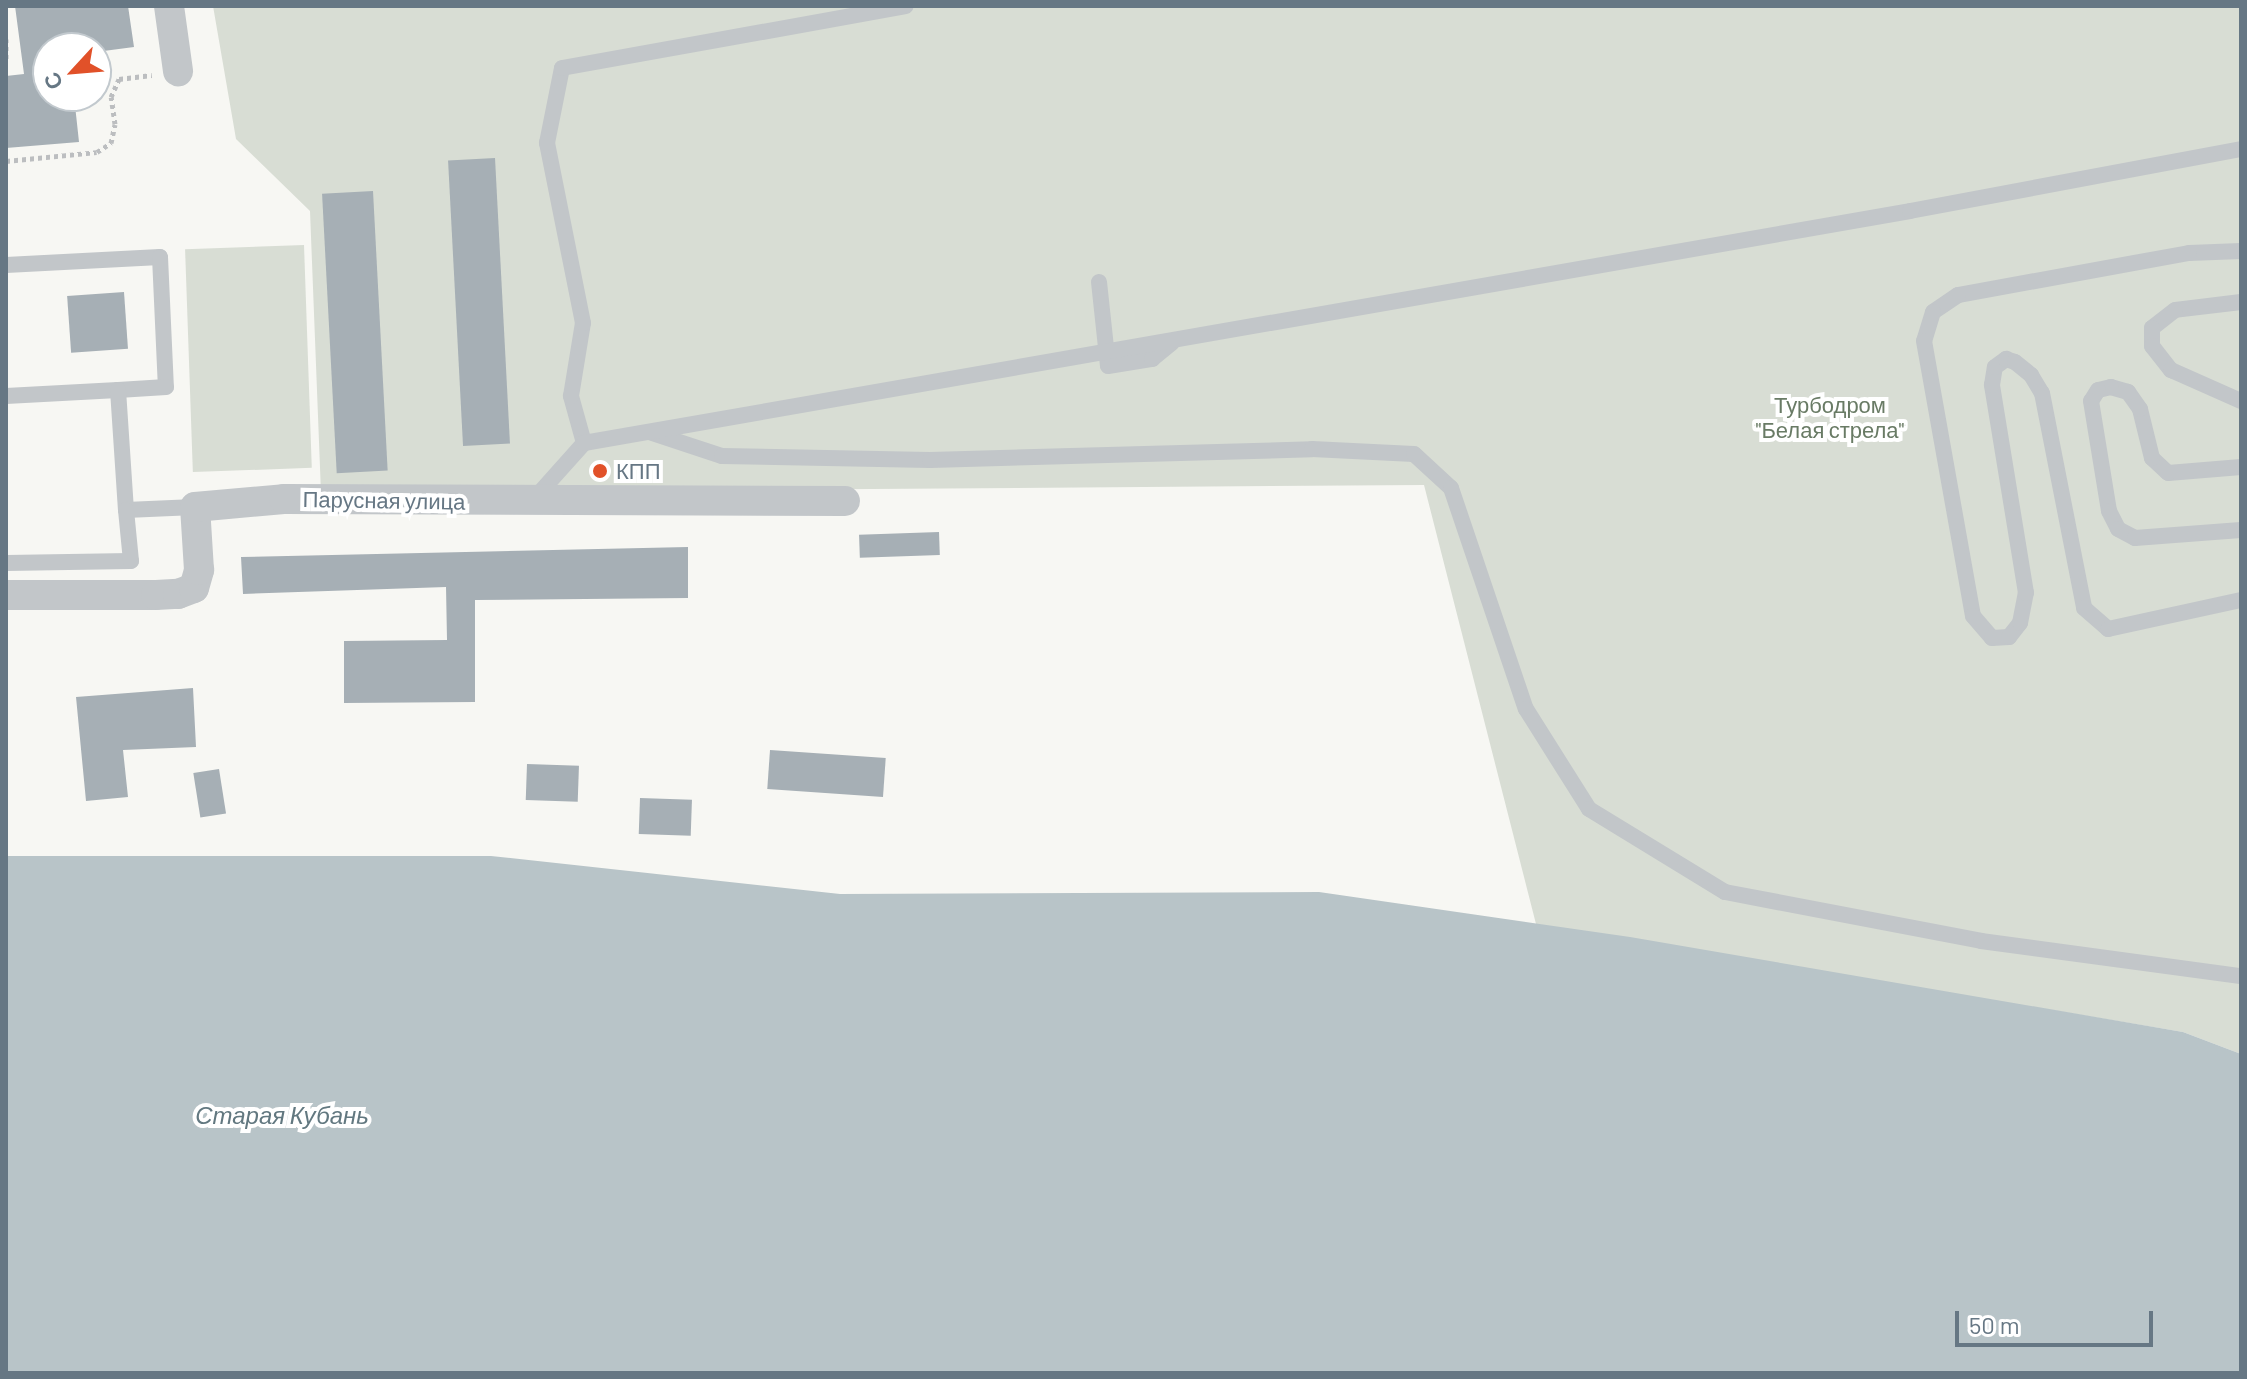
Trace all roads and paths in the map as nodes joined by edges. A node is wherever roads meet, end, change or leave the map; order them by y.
1 (169, 6) edge
2 (905, 6) edge
3 (6, 39) edge
4 (6, 59) edge
5 (178, 71) joint
6 (2241, 149) edge
7 (6, 161) edge
8 (2241, 251) edge
9 (6, 265) edge
10 (1099, 282) dead end
11 (2241, 302) edge
12 (1107, 353) junction
13 (118, 390) junction
14 (6, 396) edge
15 (2241, 401) edge
16 (649, 432) junction
17 (584, 443) junction
18 (2241, 467) edge
19 (532, 501) junction
20 (845, 501) dead end
21 (195, 507) junction
22 (126, 510) junction
23 (2241, 530) edge
24 (6, 563) edge
25 (6, 595) edge
26 (2241, 600) edge
27 (2241, 976) edge

1 - 5 street
2 - 17 lane
3 - 4 path
5 - 7 path
6 - 12 lane
8 - 26 lane
9 - 13 lane
10 - 12 lane
11 - 15 lane
12 - 16 lane
13 - 14 lane
13 - 22 lane
16 - 17 lane
16 - 27 lane
17 - 19 lane
18 - 23 lane
19 - 20 street, Парусная улица
19 - 21 street, Парусная улица
21 - 22 lane
21 - 25 street
22 - 24 lane

